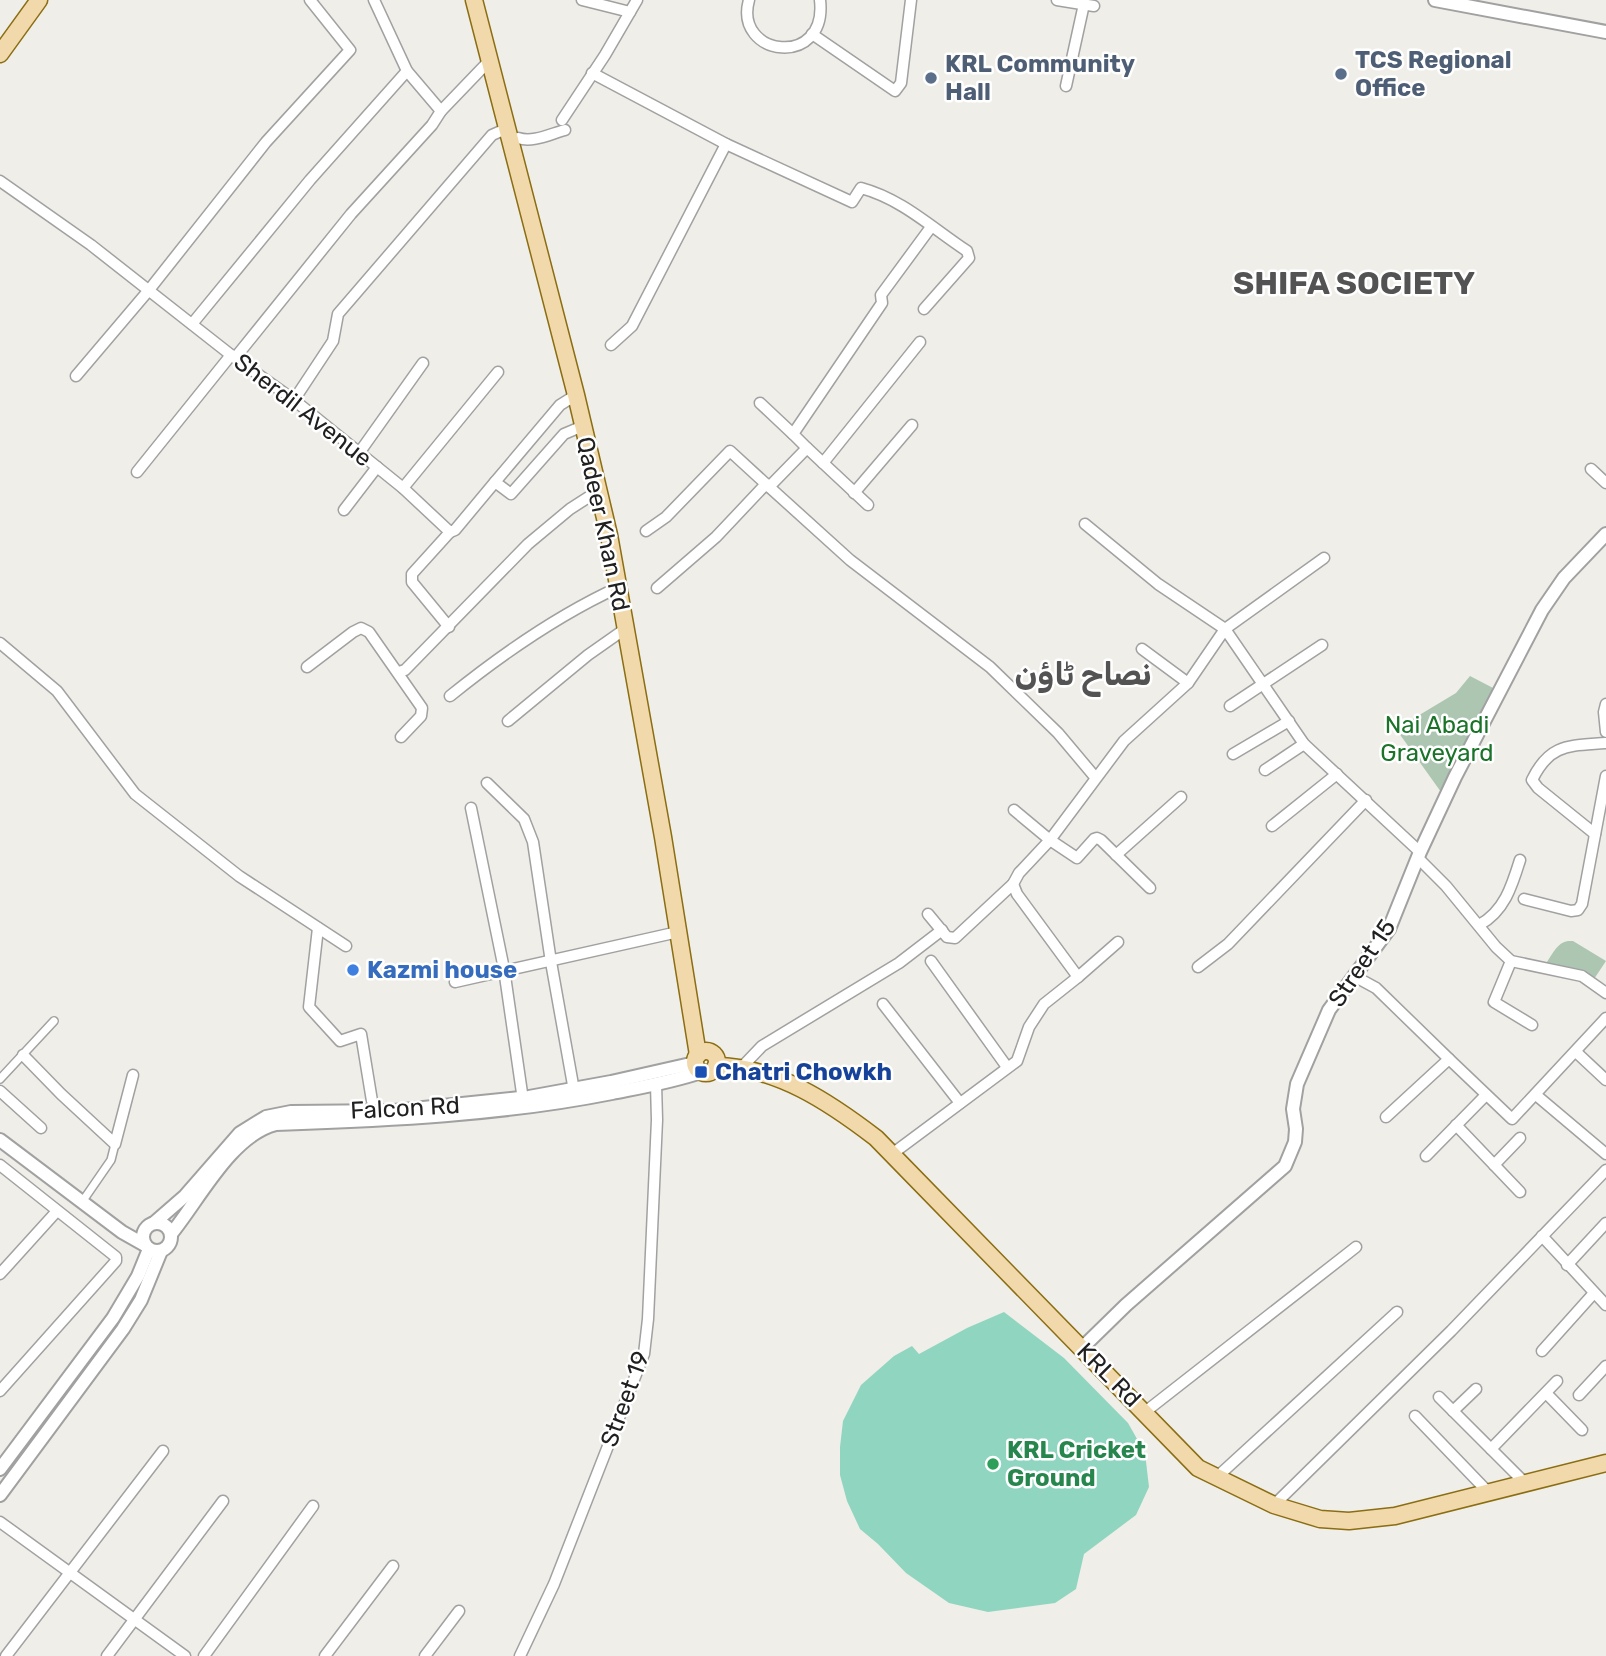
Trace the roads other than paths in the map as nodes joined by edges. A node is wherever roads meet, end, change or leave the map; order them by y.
1 (39, 0) edge
2 (310, 0) edge
3 (374, 0) edge
4 (474, 0) edge
5 (484, 0) edge
6 (582, 0) edge
7 (637, 0) edge
8 (749, 0) edge
9 (820, 0) edge
10 (911, 0) edge
11 (1057, 0) edge
12 (1434, 0) edge
13 (630, 12) junction
14 (1606, 32) edge
15 (812, 34) junction
16 (0, 54) edge
17 (490, 60) junction
18 (407, 71) junction
19 (592, 74) junction
20 (1066, 86) dead end
21 (440, 111) junction
22 (513, 133) junction
23 (726, 144) junction
24 (0, 181) edge
25 (931, 227) junction
26 (149, 290) junction
27 (924, 309) dead end
28 (192, 324) junction
29 (920, 342) dead end
30 (611, 345) dead end
31 (233, 356) junction
32 (424, 363) dead end
33 (498, 372) dead end
34 (76, 376) dead end
35 (576, 396) junction
36 (294, 400) junction
37 (760, 403) dead end
38 (912, 425) dead end
39 (583, 426) junction
40 (793, 434) junction
41 (807, 448) junction
42 (359, 453) junction
43 (823, 463) junction
44 (377, 467) junction
45 (1591, 469) dead end
46 (137, 472) dead end
47 (495, 482) junction
48 (1606, 483) edge
49 (767, 486) junction
50 (402, 488) junction
51 (598, 491) junction
52 (854, 493) junction
53 (868, 505) dead end
54 (344, 510) dead end
55 (1085, 524) dead end
56 (646, 531) dead end
57 (450, 532) junction
58 (1606, 534) edge
59 (1324, 558) dead end
60 (619, 587) junction
61 (657, 588) dead end
62 (449, 627) junction
63 (625, 629) junction
64 (1225, 629) junction
65 (0, 643) edge
66 (1322, 645) dead end
67 (1142, 649) dead end
68 (307, 667) dead end
69 (399, 672) junction
70 (1188, 683) junction
71 (1262, 683) junction
72 (450, 696) dead end
73 (1606, 704) edge
74 (1230, 706) dead end
75 (508, 721) dead end
76 (1289, 721) junction
77 (1606, 732) edge
78 (401, 737) dead end
79 (1606, 743) edge
80 (1304, 744) junction
81 (1233, 754) dead end
82 (1265, 770) dead end
83 (1338, 774) junction
84 (1606, 776) edge
85 (1095, 777) junction
86 (487, 783) dead end
87 (1181, 797) dead end
88 (1366, 800) junction
89 (471, 808) dead end
90 (1014, 810) dead end
91 (1272, 826) dead end
92 (1595, 834) junction
93 (1050, 840) junction
94 (1116, 855) junction
95 (1419, 855) junction
96 (1520, 860) dead end
97 (1013, 884) junction
98 (1150, 888) dead end
99 (1524, 900) dead end
100 (928, 914) dead end
101 (1479, 926) junction
102 (317, 928) junction
103 (942, 930) junction
104 (678, 932) junction
105 (1118, 942) dead end
106 (346, 946) dead end
107 (931, 961) dead end
108 (1511, 961) junction
109 (551, 962) junction
110 (1198, 967) dead end
111 (504, 970) junction
112 (1354, 976) junction
113 (1078, 977) junction
114 (455, 982) dead end
115 (1606, 992) edge
116 (883, 1004) dead end
117 (1606, 1018) edge
118 (54, 1021) dead end
119 (1531, 1025) dead end
120 (1576, 1052) junction
121 (23, 1055) junction
122 (1450, 1059) junction
123 (703, 1061) junction
124 (742, 1067) junction
125 (1007, 1068) junction
126 (133, 1075) dead end
127 (0, 1079) edge
128 (1606, 1080) edge
129 (656, 1084) junction
130 (573, 1085) dead end
131 (0, 1091) edge
132 (522, 1093) dead end
133 (1486, 1095) junction
134 (1536, 1095) junction
135 (372, 1101) dead end
136 (960, 1103) junction
137 (1387, 1117) dead end
138 (1456, 1125) junction
139 (41, 1128) dead end
140 (1520, 1138) dead end
141 (0, 1140) edge
142 (116, 1144) junction
143 (892, 1154) junction
144 (1606, 1154) edge
145 (1426, 1156) dead end
146 (1494, 1165) junction
147 (0, 1166) edge
148 (1606, 1170) edge
149 (1520, 1192) dead end
150 (82, 1202) junction
151 (57, 1211) junction
152 (1606, 1223) edge
153 (150, 1225) junction
154 (122, 1232) junction
155 (171, 1234) junction
156 (1542, 1236) junction
157 (1356, 1247) dead end
158 (152, 1248) junction
159 (1567, 1265) junction
160 (0, 1274) edge
161 (1594, 1293) junction
162 (1606, 1306) edge
163 (1397, 1312) dead end
164 (1082, 1348) junction
165 (1542, 1351) dead end
166 (1606, 1366) edge
167 (1558, 1381) dead end
168 (1476, 1390) dead end
169 (0, 1391) edge
170 (1546, 1393) junction
171 (1579, 1395) dead end
172 (1439, 1397) dead end
173 (1453, 1411) junction
174 (1145, 1412) junction
175 (1415, 1416) dead end
176 (1582, 1430) dead end
177 (1491, 1449) junction
178 (163, 1451) dead end
179 (1606, 1462) edge
180 (0, 1469) edge
181 (1217, 1478) junction
182 (1526, 1484) junction
183 (1489, 1493) junction
184 (0, 1495) edge
185 (223, 1501) dead end
186 (1274, 1505) junction
187 (313, 1506) dead end
188 (0, 1522) edge
189 (393, 1566) dead end
190 (71, 1572) junction
191 (458, 1611) dead end
192 (134, 1620) junction
193 (6, 1656) edge
194 (107, 1656) edge
195 (185, 1656) edge
196 (204, 1656) edge
197 (325, 1656) edge
198 (425, 1656) edge
199 (520, 1656) edge

1 - 16 main road
2 - 26 street
3 - 18 street
4 - 17 main road, Qadeer Khan Rd
5 - 22 main road, Qadeer Khan Rd
6 - 13 street
7 - 13 street
8 - 15 street
9 - 15 street
10 - 15 street
11 - 20 street
12 - 14 street
13 - 19 street
17 - 21 street
17 - 22 main road, Qadeer Khan Rd
18 - 21 street
18 - 28 street
19 - 22 street
19 - 23 street
21 - 31 street
22 - 35 main road, Qadeer Khan Rd
22 - 36 street
22 - 123 main road, Qadeer Khan Rd
23 - 25 street
23 - 30 street
24 - 26 street, Sherdil Avenue
25 - 27 street
25 - 40 street
26 - 28 street, Sherdil Avenue
26 - 34 street
28 - 31 street, Sherdil Avenue
29 - 43 street
31 - 36 street, Sherdil Avenue
31 - 46 street
32 - 42 street
33 - 50 street
35 - 39 main road, Qadeer Khan Rd
35 - 47 street
36 - 42 street, Sherdil Avenue
37 - 40 street
38 - 52 street
39 - 47 street
39 - 51 main road, Qadeer Khan Rd
40 - 41 street
41 - 43 street
41 - 49 street
42 - 44 street, Sherdil Avenue
43 - 52 street
44 - 50 street, Sherdil Avenue
44 - 54 street
45 - 48 street
47 - 57 street
49 - 56 street
49 - 61 street
49 - 85 street
50 - 57 street, Sherdil Avenue
51 - 60 main road, Qadeer Khan Rd
51 - 62 street
52 - 53 street
55 - 64 street
57 - 62 street
58 - 95 street, Street 15
59 - 64 street
60 - 63 main road, Qadeer Khan Rd
60 - 72 street
62 - 69 street
63 - 75 street
63 - 104 main road, Qadeer Khan Rd
64 - 70 street
64 - 71 street
65 - 102 street
66 - 71 street
67 - 70 street
68 - 69 street
69 - 78 street
70 - 85 street
71 - 74 street
71 - 76 street
73 - 77 street
76 - 80 street
76 - 81 street
79 - 92 street
80 - 82 street
80 - 83 street
83 - 88 street
83 - 91 street
84 - 92 street
85 - 93 street
86 - 109 street
87 - 94 street
88 - 95 street
88 - 110 street
89 - 111 street
90 - 93 street
92 - 99 street
93 - 94 street
93 - 97 street
94 - 98 street
95 - 101 street
95 - 112 street, Street 15
96 - 101 street
97 - 103 street
97 - 113 street
100 - 103 street
101 - 108 street
102 - 106 street
102 - 135 street
103 - 124 street
104 - 109 street
104 - 123 main road, Qadeer Khan Rd
105 - 113 street
107 - 125 street
108 - 115 street
108 - 119 street
109 - 111 street
109 - 130 street
111 - 114 street
111 - 132 street
112 - 122 street
112 - 164 street, Street 15
113 - 125 street
116 - 136 street
117 - 120 street
118 - 121 street
120 - 128 street
120 - 134 street
121 - 127 street
121 - 142 street
122 - 133 street
122 - 137 street
123 - 124 main road, KRL Rd
123 - 129 street, Falcon Rd
123 - 153 street, Falcon Rd
124 - 143 main road, KRL Rd
125 - 136 street
126 - 142 street
129 - 155 street, Falcon Rd
129 - 199 street, Street 19
131 - 139 street
133 - 134 street
133 - 138 street
134 - 144 street
136 - 143 street
138 - 145 street
138 - 146 street
140 - 146 street
141 - 150 street
142 - 150 street
143 - 164 main road, KRL Rd
146 - 149 street
147 - 151 street
148 - 156 street
150 - 154 street
151 - 160 street
151 - 169 street
152 - 159 street
153 - 154 street
153 - 155 street
153 - 158 street
154 - 158 street
155 - 158 street
156 - 159 street
156 - 186 street
157 - 174 street
158 - 180 street
158 - 184 street
159 - 161 street
161 - 162 street
161 - 165 street
163 - 181 street
164 - 174 main road, KRL Rd
166 - 171 street
167 - 170 street
168 - 173 street
170 - 176 street
170 - 177 street
172 - 173 street
173 - 177 street
174 - 181 main road, KRL Rd
175 - 183 street
177 - 182 street
178 - 190 street
179 - 182 main road, KRL Rd
181 - 186 main road, KRL Rd
182 - 183 main road, KRL Rd
183 - 186 main road, KRL Rd
185 - 192 street
187 - 196 street
188 - 190 street
189 - 197 street
190 - 192 street
190 - 193 street
191 - 198 street
192 - 194 street
192 - 195 street

